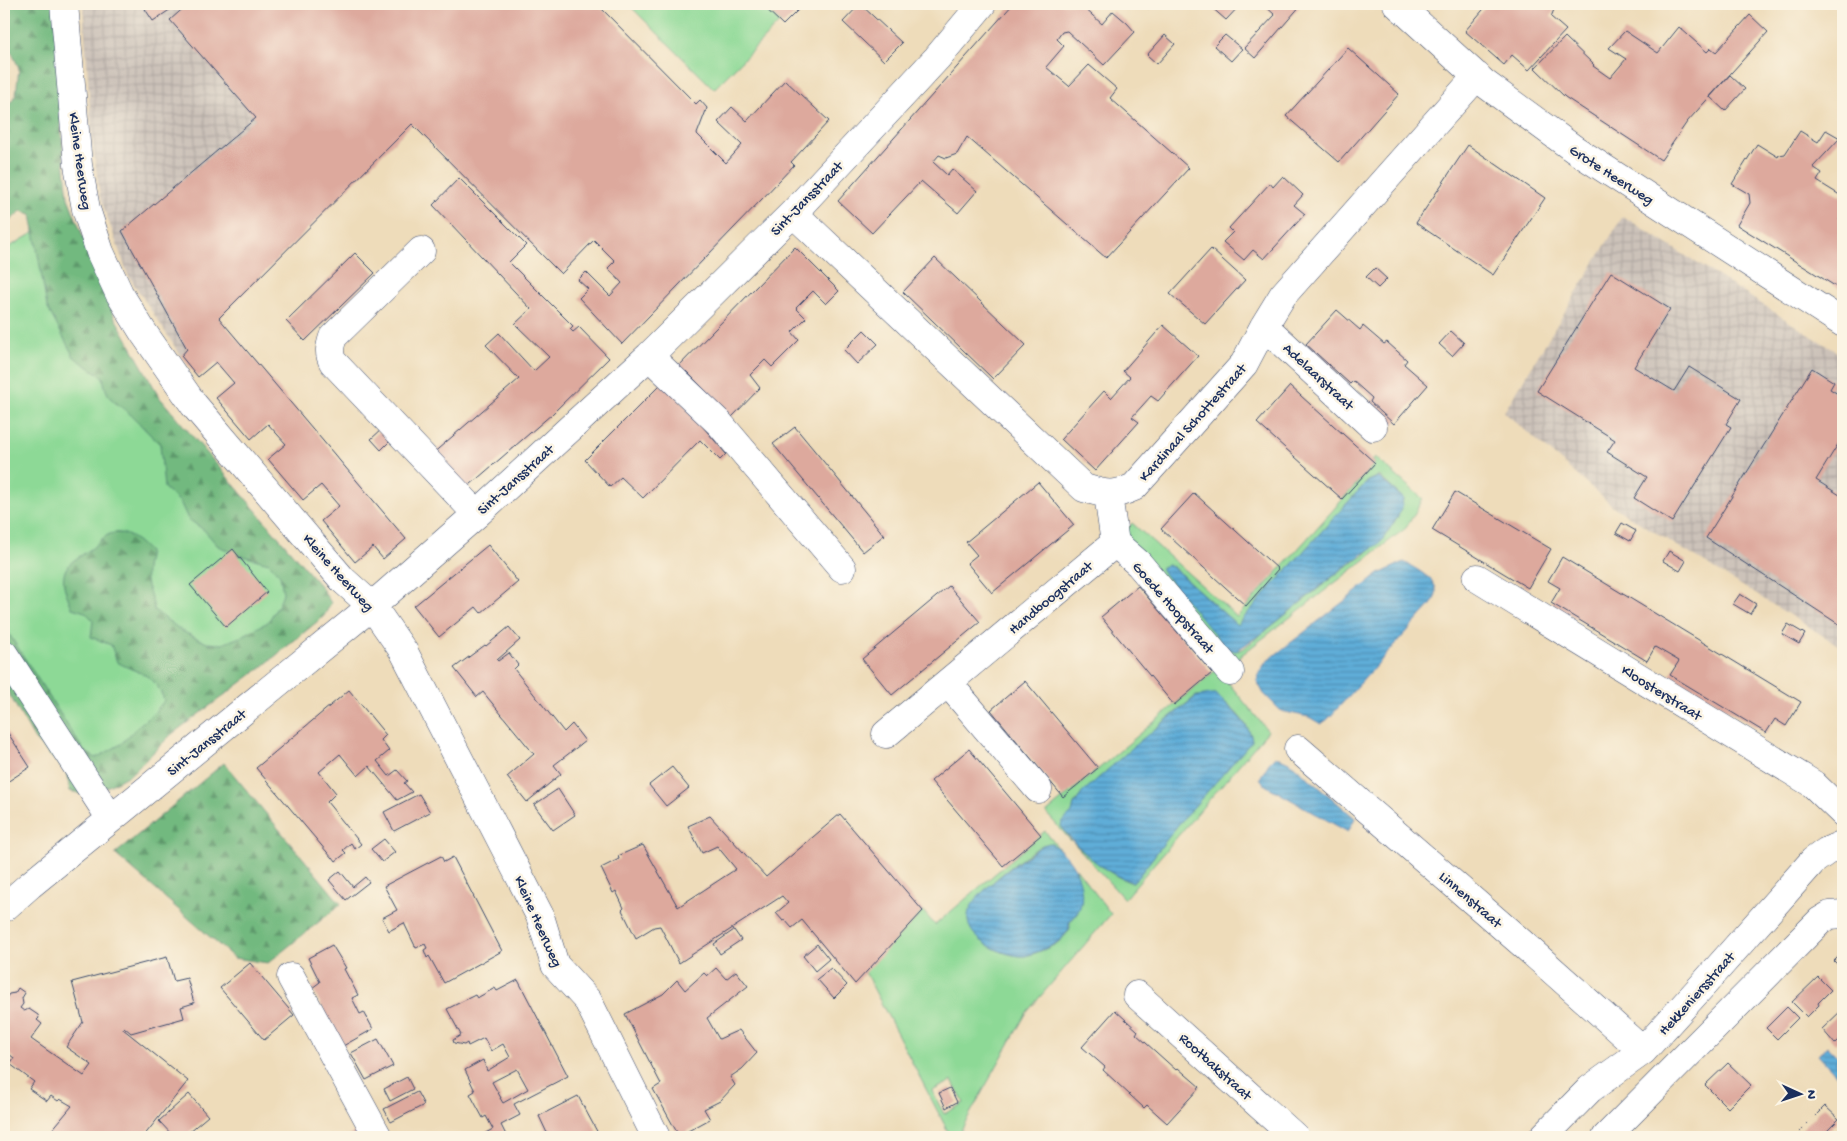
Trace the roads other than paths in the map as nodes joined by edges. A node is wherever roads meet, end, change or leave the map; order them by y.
1 (64, 4) edge
2 (982, 4) edge
3 (1397, 4) edge
4 (1477, 76) junction
5 (793, 214) junction
6 (421, 251) dead end
7 (1843, 323) edge
8 (1264, 326) junction
9 (649, 356) junction
10 (1373, 427) dead end
11 (1108, 495) junction
12 (477, 514) junction
13 (1115, 543) junction
14 (842, 568) dead end
15 (1477, 578) dead end
16 (372, 606) junction
17 (4, 654) edge
18 (1230, 672) dead end
19 (948, 683) junction
20 (886, 734) dead end
21 (1298, 749) dead end
22 (1038, 789) dead end
23 (1843, 812) edge
24 (111, 819) junction
25 (1843, 844) edge
26 (4, 908) edge
27 (1843, 914) edge
28 (291, 977) dead end
29 (1137, 995) dead end
30 (1643, 1051) junction
31 (378, 1137) edge
32 (656, 1137) edge
33 (1295, 1137) edge
34 (1543, 1137) edge
35 (1606, 1137) edge

1 - 16 street, Kleine Heerweg
2 - 5 street, Sint-Jansstraat
3 - 4 street, Grote Heerweg
4 - 7 street, Grote Heerweg
4 - 8 street, Kardinaal Schottestraat
5 - 9 street, Sint-Jansstraat
5 - 11 street
6 - 12 street
8 - 10 street, Adelaarstraat
8 - 11 street, Kardinaal Schottestraat
9 - 12 street, Sint-Jansstraat
9 - 14 street
11 - 13 street
12 - 16 street, Sint-Jansstraat
13 - 18 street, Goede Hoopstraat
13 - 19 street, Handboogstraat
15 - 23 street, Kloosterstraat
16 - 24 street, Sint-Jansstraat
16 - 32 street, Kleine Heerweg
17 - 24 street
19 - 20 street, Handboogstraat
19 - 22 street
21 - 30 street, Linnenstraat
24 - 26 street, Sint-Jansstraat
25 - 30 street, Hekkeniersstraat
27 - 35 street
28 - 31 street
29 - 33 street, Rootbakstraat
30 - 34 street, Hekkeniersstraat

